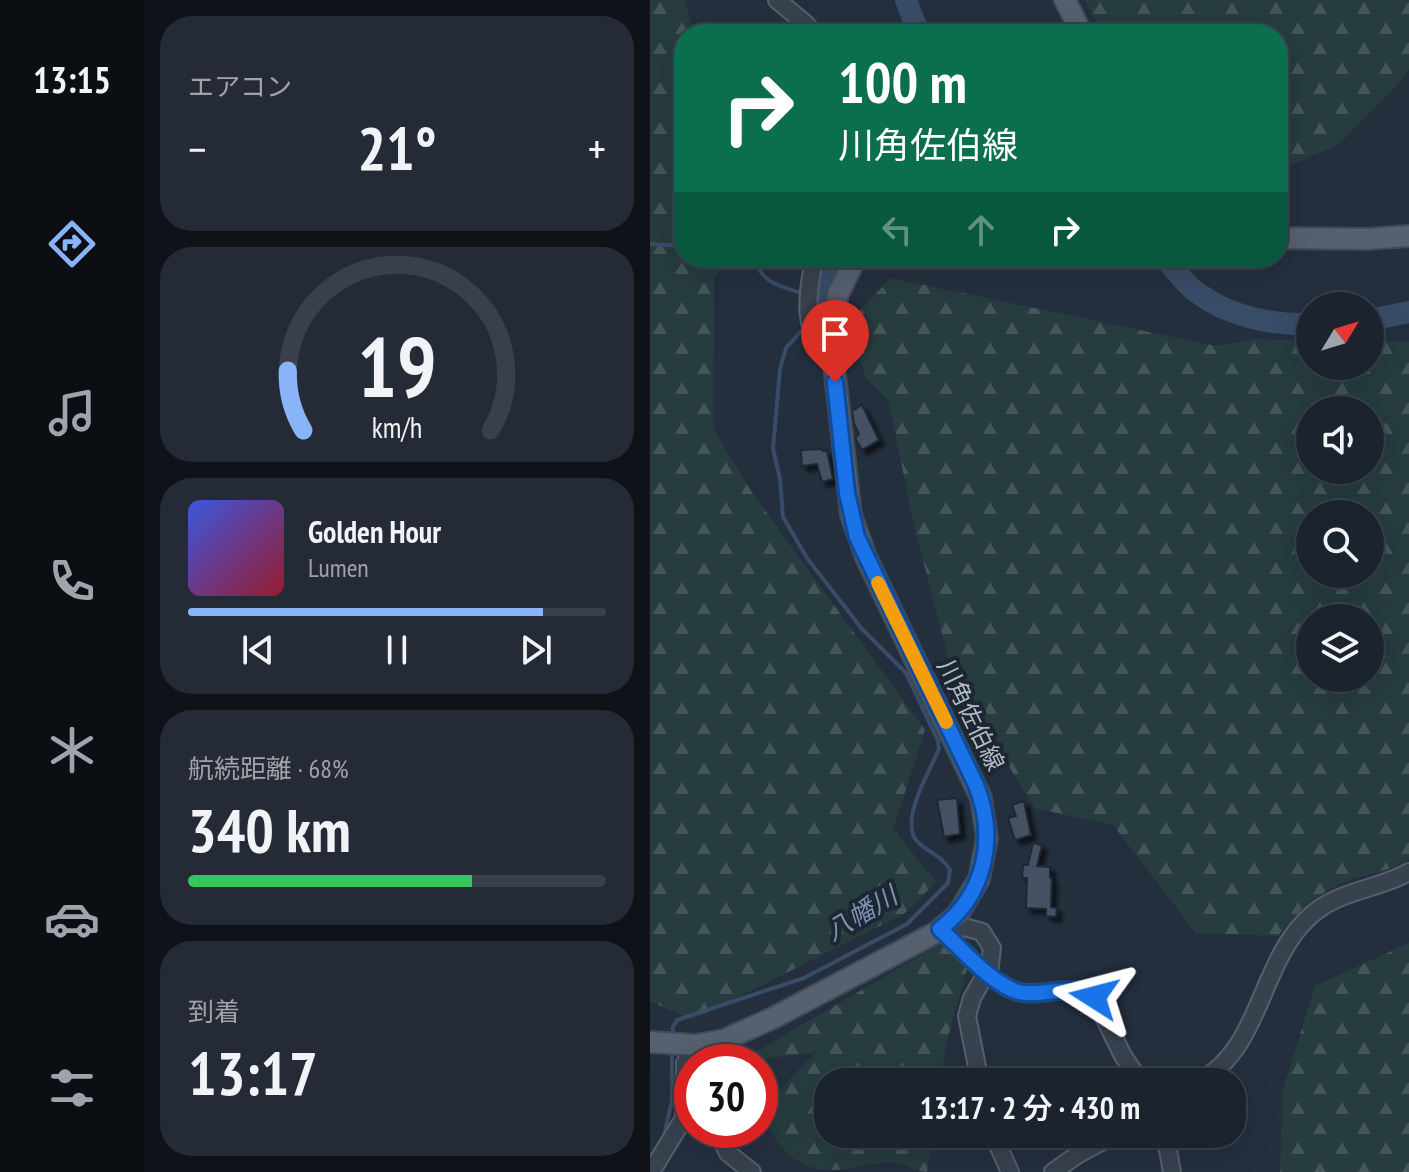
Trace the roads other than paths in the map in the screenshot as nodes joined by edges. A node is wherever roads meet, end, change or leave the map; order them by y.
1 (777, 0) edge
2 (1065, 0) edge
3 (806, 24) edge
4 (1077, 24) edge
5 (1409, 236) edge
6 (1288, 238) edge
7 (813, 268) edge
8 (851, 268) edge
9 (832, 354) junction
10 (1409, 872) edge
11 (940, 929) junction
12 (988, 973) junction
13 (673, 1044) edge
14 (977, 1068) edge
15 (1131, 1068) edge
16 (1220, 1068) edge
17 (674, 1134) edge
18 (726, 1148) edge
19 (999, 1148) edge
20 (1090, 1148) edge
21 (1168, 1148) edge
22 (651, 1172) edge
23 (752, 1172) edge
24 (1010, 1172) edge
25 (1053, 1172) edge
26 (1172, 1172) edge

1 - 3 street
2 - 4 main road
5 - 6 main road
7 - 9 street
8 - 9 main road, 川角佐伯線
9 - 11 main road, 川角佐伯線
10 - 16 street
11 - 12 street
11 - 12 street
11 - 13 main road, 川角佐伯線
12 - 14 street
12 - 15 street
17 - 22 street
18 - 23 street
19 - 24 street
20 - 25 street
21 - 26 street

